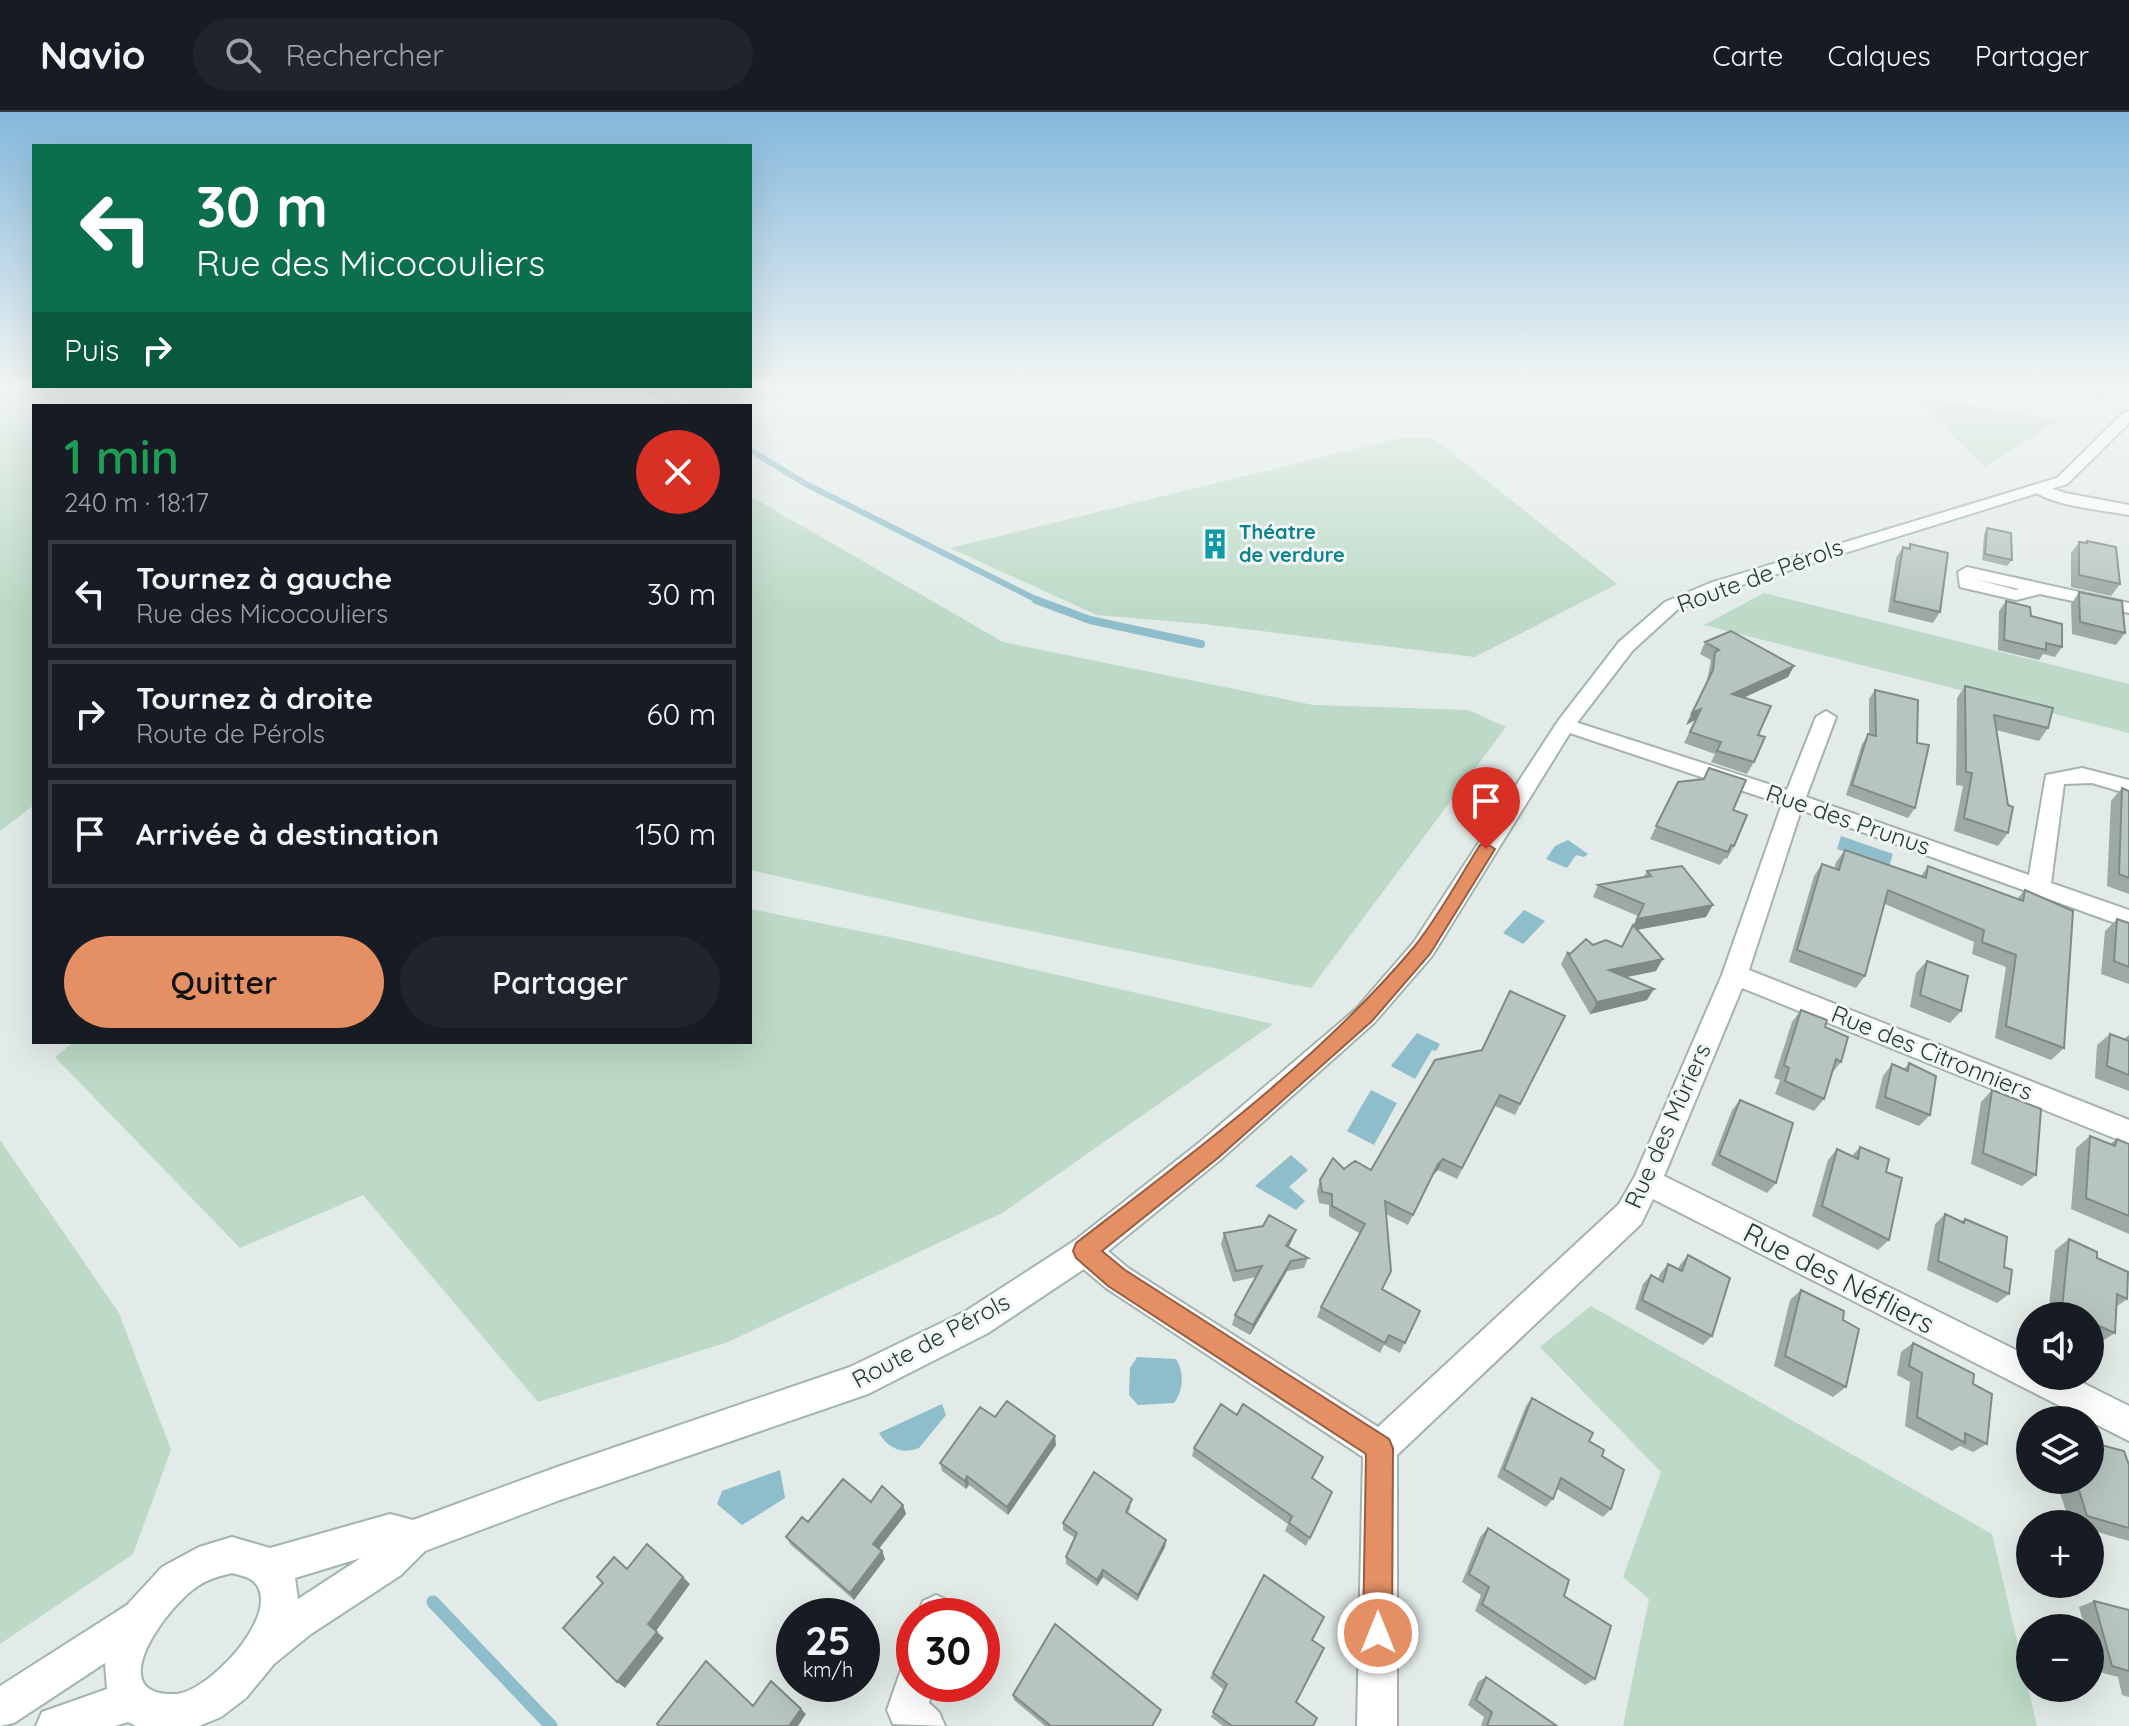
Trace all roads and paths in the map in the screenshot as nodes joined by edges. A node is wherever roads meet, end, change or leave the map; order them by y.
1 (2082, 461) edge
2 (2039, 489) junction
3 (2129, 510) edge
4 (2040, 588) dead end
5 (2129, 608) edge
6 (1826, 717) dead end
7 (1565, 725) junction
8 (2129, 787) edge
9 (1794, 800) junction
10 (2039, 888) junction
11 (2129, 919) edge
12 (1735, 975) junction
13 (2129, 1132) edge
14 (1647, 1182) junction
15 (1085, 1251) junction
16 (2016, 1367) edge
17 (2062, 1390) edge
18 (2129, 1424) edge
19 (1380, 1448) junction
20 (413, 1538) junction
21 (268, 1567) junction
22 (140, 1618) junction
23 (263, 1649) junction
24 (131, 1701) junction
25 (909, 1702) edge
26 (0, 1709) edge
27 (56, 1726) edge
28 (925, 1726) edge
29 (1377, 1726) edge

1 - 2 street, Route de Pérols
2 - 3 street
2 - 7 street, Route de Pérols
4 - 5 street
6 - 9 street, Rue des Mûriers
7 - 9 street, Rue des Prunus
7 - 15 street, Route de Pérols
8 - 10 street
9 - 10 street, Rue des Prunus
9 - 12 street, Rue des Mûriers
10 - 11 street, Rue des Prunus
12 - 13 street, Rue des Citronniers
12 - 14 street, Rue des Mûriers
14 - 16 street, Rue des Néfliers
14 - 19 street, Rue des Mûriers
15 - 19 street
15 - 20 street, Route de Pérols
17 - 18 street, Rue des Néfliers
19 - 29 street
20 - 21 street, Route de Pérols
20 - 23 street, Route de Pérols
21 - 22 street
21 - 23 street
22 - 24 street
22 - 26 street
23 - 24 street
24 - 27 street
25 - 28 street

